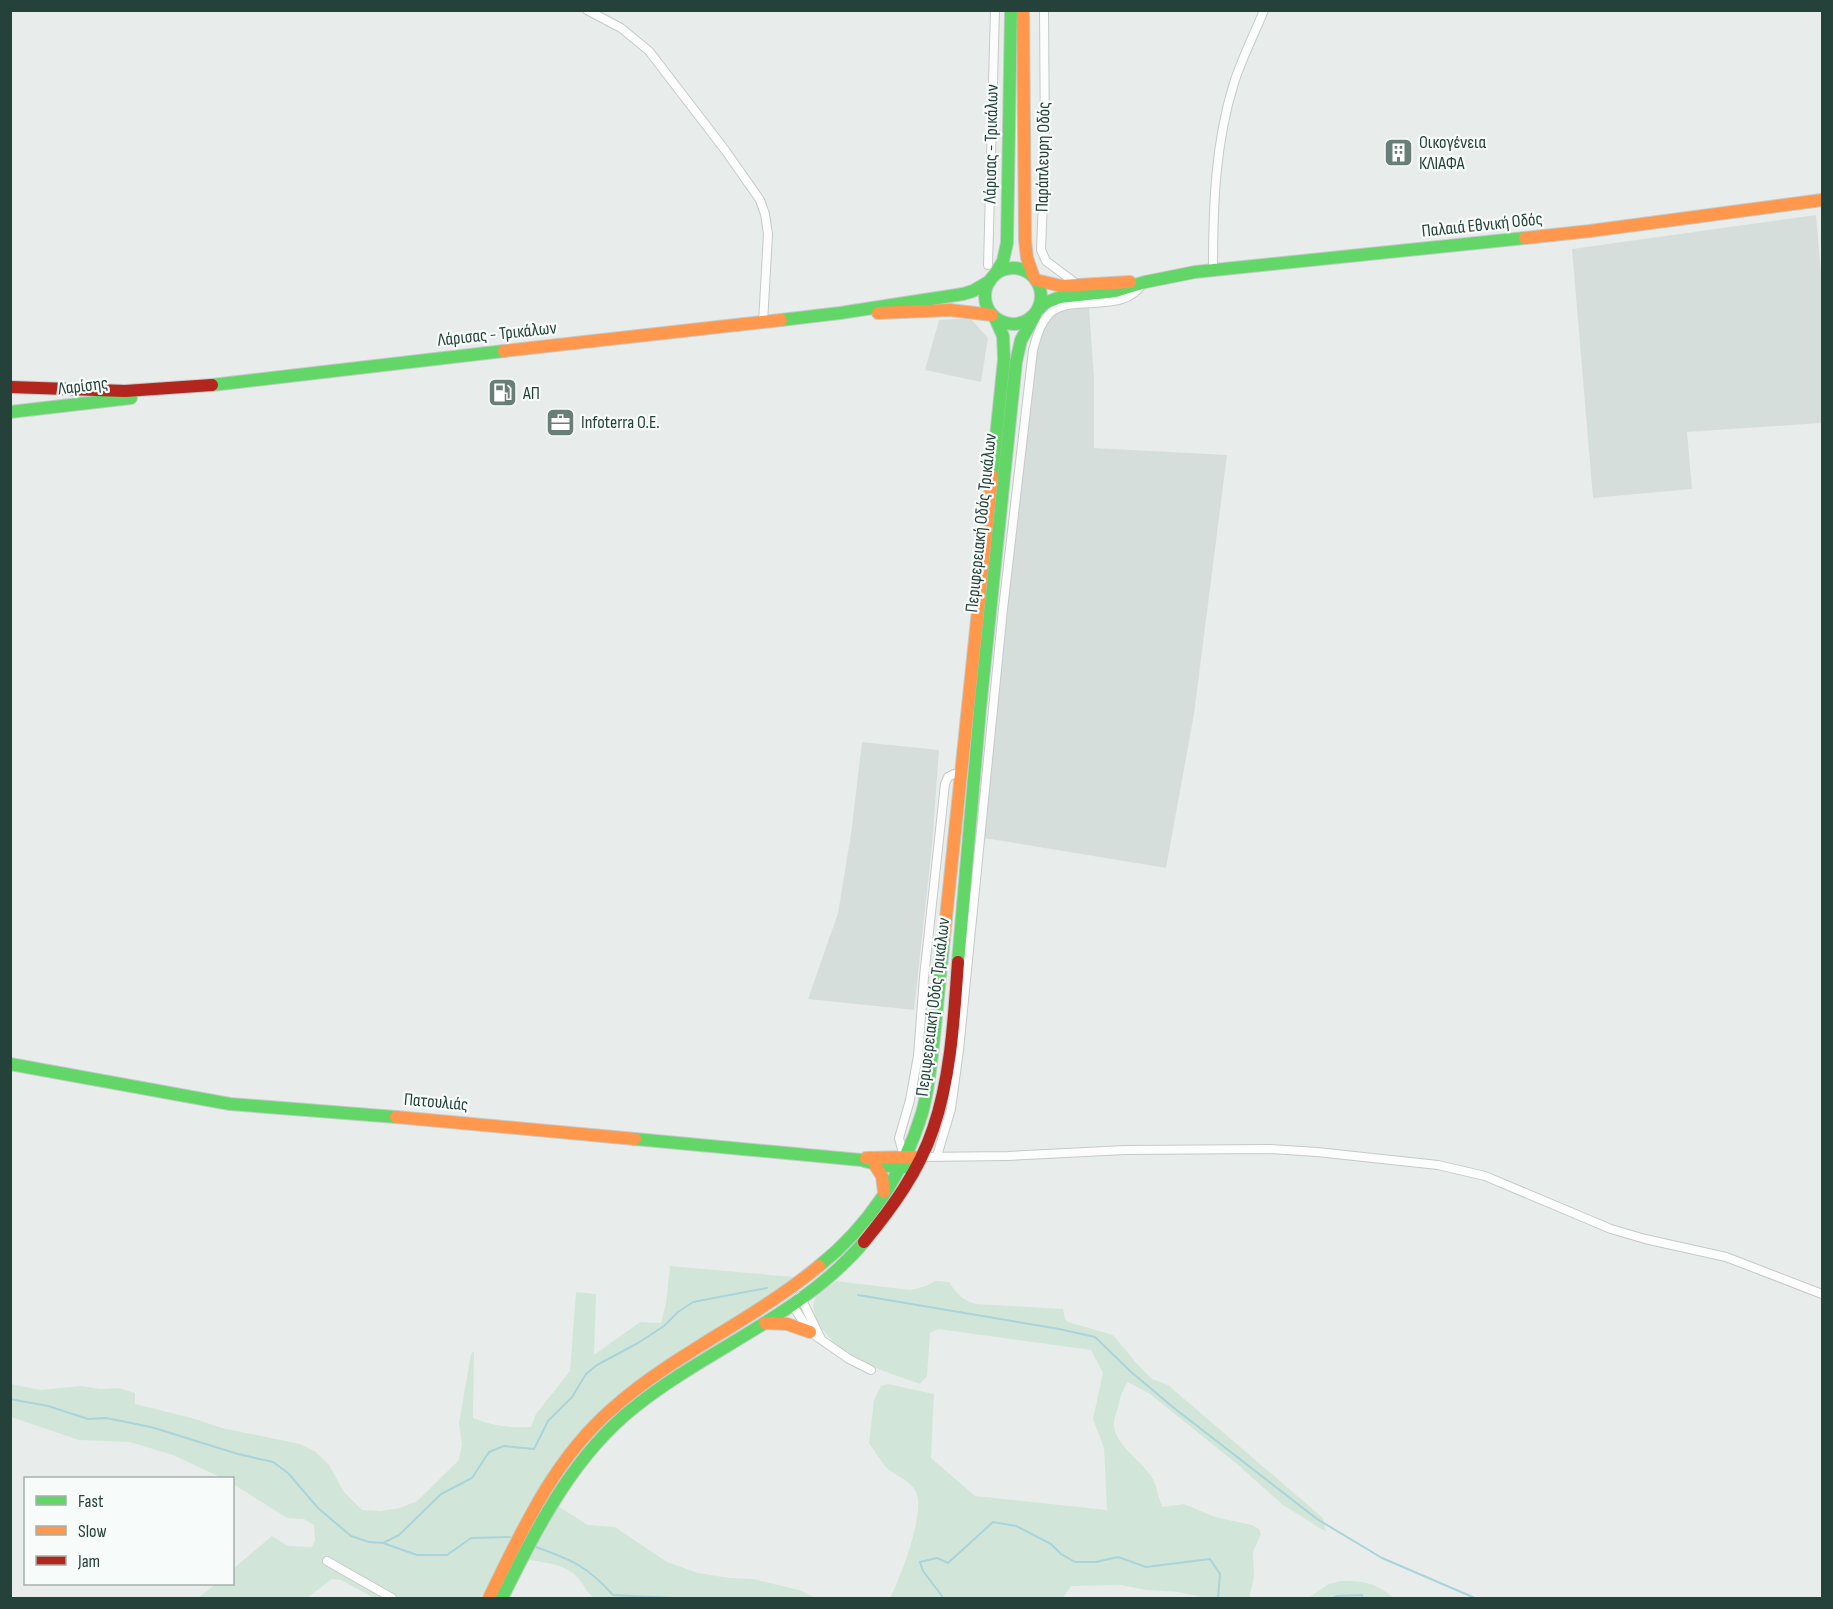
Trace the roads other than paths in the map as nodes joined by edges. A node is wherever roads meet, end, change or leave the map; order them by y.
1 (587, 10) edge
2 (995, 10) edge
3 (1011, 10) edge
4 (1023, 10) edge
5 (1044, 10) edge
6 (1264, 10) edge
7 (1822, 200) edge
8 (1213, 270) junction
9 (990, 274) junction
10 (1034, 278) junction
11 (1145, 282) junction
12 (1078, 285) junction
13 (1037, 312) junction
14 (840, 313) junction
15 (994, 317) junction
16 (763, 323) junction
17 (10, 387) edge
18 (158, 390) junction
19 (10, 412) edge
20 (1001, 511) junction
21 (1015, 512) junction
22 (997, 608) junction
23 (986, 644) junction
24 (999, 645) junction
25 (983, 670) junction
26 (997, 671) junction
27 (976, 746) junction
28 (989, 747) junction
29 (10, 1064) edge
30 (937, 1156) junction
31 (861, 1160) junction
32 (902, 1162) junction
33 (918, 1162) junction
34 (875, 1165) junction
35 (885, 1192) junction
36 (788, 1289) junction
37 (1822, 1294) edge
38 (796, 1301) junction
39 (763, 1323) junction
40 (810, 1332) junction
41 (821, 1339) junction
42 (872, 1370) dead end
43 (327, 1561) dead end
44 (392, 1599) edge
45 (489, 1599) edge
46 (502, 1599) edge

1 - 16 street
2 - 9 street
3 - 9 main road, Λάρισας - Τρικάλων
4 - 10 main road, Λάρισας - Τρικάλων
5 - 12 street, Παράπλευρη Οδός
6 - 8 street
7 - 8 main road, Παλαιά Εθνική Οδός
8 - 11 main road, Παλαιά Εθνική Οδός
9 - 10 main road
9 - 14 main road, Λάρισας - Τρικάλων
9 - 15 main road
10 - 12 main road, Παλαιά Εθνική Οδός
10 - 13 main road
11 - 12 main road, Παλαιά Εθνική Οδός
11 - 13 main road, Παλαιά Εθνική Οδός
11 - 21 street
13 - 15 main road
13 - 20 main road, Περιφερειακή Οδός Τρικάλων
14 - 15 main road, Λάρισας - Τρικάλων
14 - 16 main road, Λάρισας - Τρικάλων
15 - 32 main road, Περιφερειακή Οδός Τρικάλων
16 - 18 main road, Λάρισας - Τρικάλων
17 - 18 main road
18 - 19 main road, Λαρίσης
20 - 21 street
20 - 22 main road, Περιφερειακή Οδός Τρικάλων
21 - 22 street
22 - 23 main road, Περιφερειακή Οδός Τρικάλων
22 - 24 street
23 - 24 street
23 - 25 main road, Περιφερειακή Οδός Τρικάλων
24 - 26 street
25 - 26 street
25 - 27 main road, Περιφερειακή Οδός Τρικάλων
26 - 28 street
27 - 28 street
27 - 33 main road, Περιφερειακή Οδός Τρικάλων
28 - 30 street
29 - 31 main road, Πατουλιάς
30 - 33 street
30 - 37 street
31 - 32 main road, Πατουλιάς
31 - 34 main road, Πατουλιάς
32 - 33 main road
32 - 34 main road, Πατουλιάς
32 - 35 main road, Περιφερειακή Οδός Τρικάλων
33 - 38 main road, Περιφερειακή Οδός Τρικάλων
34 - 35 main road
35 - 36 main road, Περιφερειακή Οδός Τρικάλων
36 - 38 street
36 - 45 main road, Περιφερειακή Οδός Τρικάλων
38 - 39 main road, Περιφερειακή Οδός Τρικάλων
38 - 40 street
38 - 41 street
39 - 40 main road
39 - 46 main road, Περιφερειακή Οδός Τρικάλων
40 - 41 street
41 - 42 street
43 - 44 street

